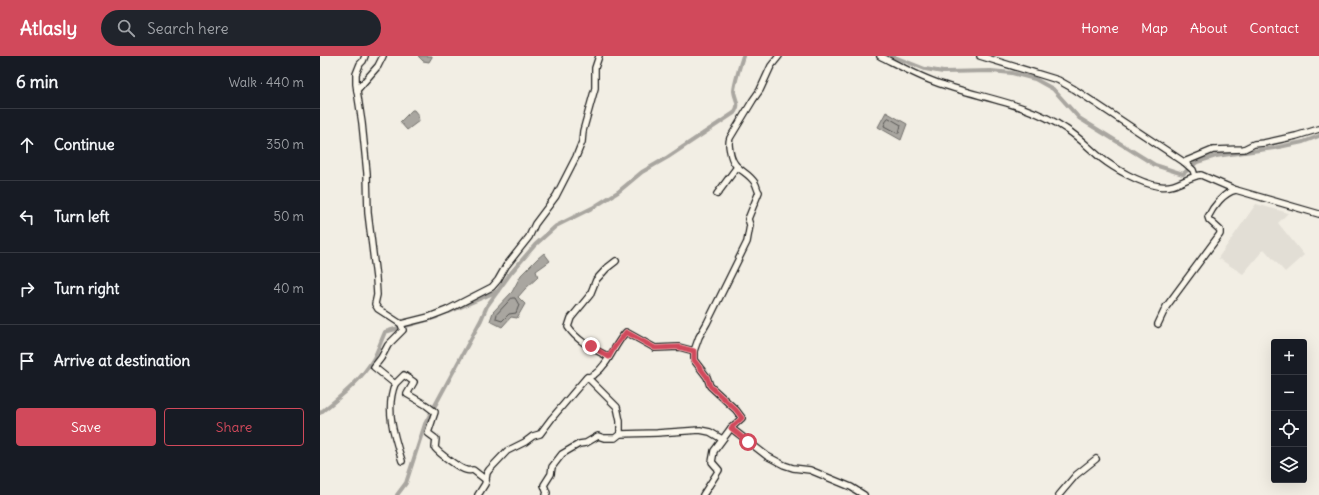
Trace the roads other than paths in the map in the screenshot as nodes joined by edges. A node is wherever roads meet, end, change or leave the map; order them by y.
1 (365, 56) edge
2 (383, 56) edge
3 (599, 56) edge
4 (779, 56) edge
5 (880, 56) edge
6 (980, 56) edge
7 (357, 90) junction
8 (1319, 129) edge
9 (1184, 162) junction
10 (737, 167) junction
11 (1194, 173) junction
12 (1236, 190) junction
13 (717, 194) dead end
14 (1319, 214) edge
15 (616, 261) dead end
16 (1158, 324) dead end
17 (402, 326) junction
18 (694, 351) junction
19 (609, 357) junction
20 (587, 377) junction
21 (395, 384) junction
22 (731, 428) junction
23 (620, 434) junction
24 (722, 439) junction
25 (1096, 459) dead end
26 (402, 461) dead end
27 (486, 480) junction
28 (478, 495) edge
29 (546, 495) edge
30 (703, 495) edge
31 (864, 495) edge
32 (1059, 495) edge

1 - 7 street
2 - 7 street
3 - 17 street
4 - 10 street
5 - 11 street
6 - 9 street
7 - 17 street
8 - 9 street
9 - 11 street
10 - 13 street
10 - 18 street
11 - 12 street
12 - 14 street
12 - 16 street
15 - 19 street
17 - 21 street
18 - 19 street
18 - 22 street
19 - 20 street
20 - 23 street
20 - 27 street
21 - 26 street
21 - 27 street
22 - 24 street
22 - 31 street
23 - 24 street
23 - 29 street
24 - 30 street
25 - 32 street
27 - 28 street

